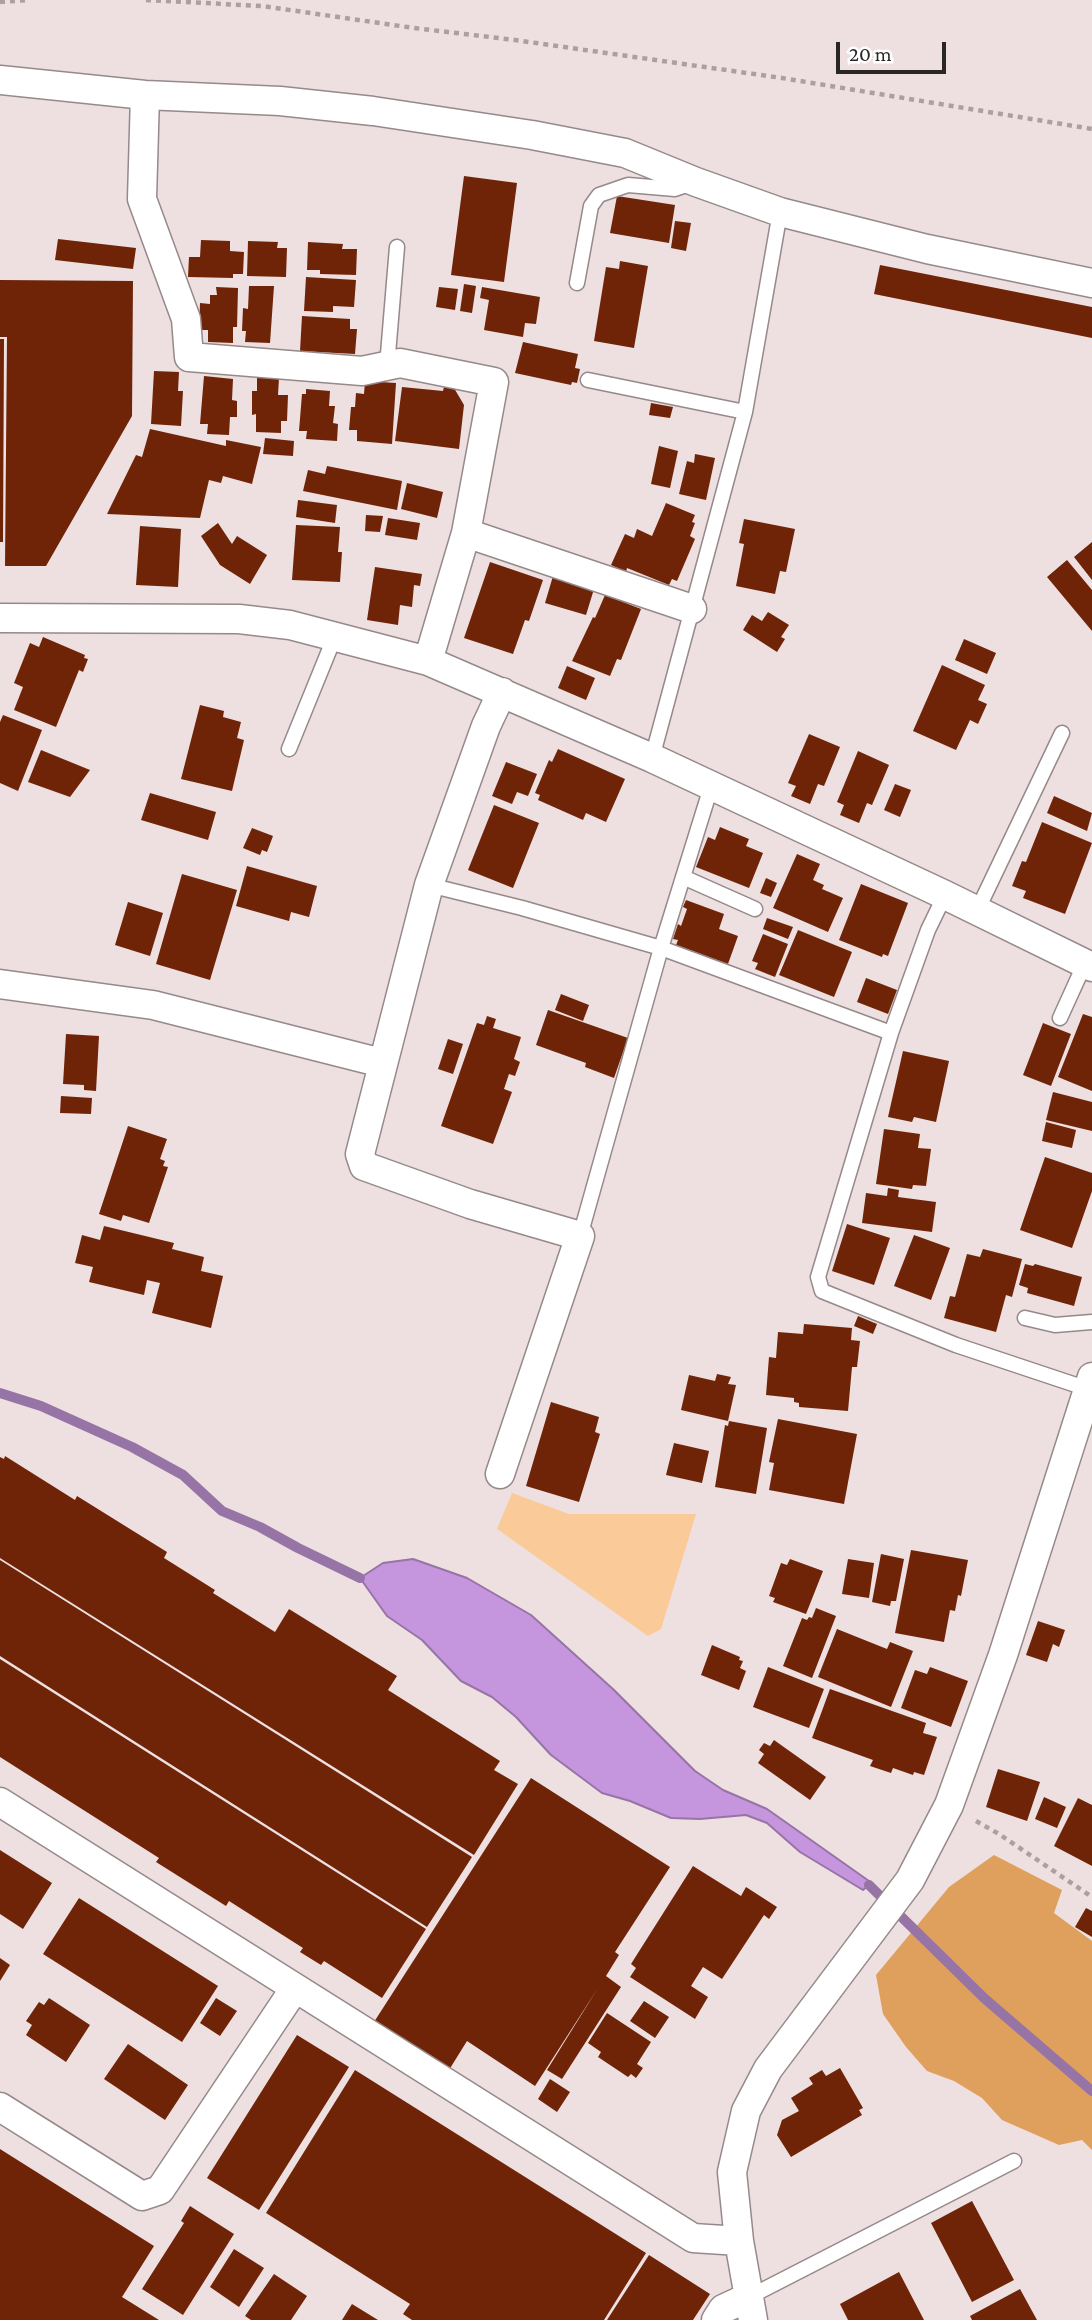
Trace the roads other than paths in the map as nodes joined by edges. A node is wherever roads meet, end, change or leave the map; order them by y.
1 (0, 81) edge
2 (145, 95) junction
3 (696, 182) junction
4 (780, 212) junction
5 (397, 247) dead end
6 (577, 283) dead end
7 (1092, 283) edge
8 (387, 366) junction
9 (588, 380) dead end
10 (745, 412) junction
11 (466, 533) junction
12 (692, 609) junction
13 (0, 618) edge
14 (335, 636) junction
15 (428, 661) junction
16 (502, 692) junction
17 (1062, 733) dead end
18 (289, 749) dead end
19 (652, 758) junction
20 (711, 787) junction
21 (683, 877) junction
22 (429, 885) junction
23 (945, 895) junction
24 (755, 909) dead end
25 (977, 911) junction
26 (661, 948) junction
27 (1089, 965) edge
28 (0, 984) edge
29 (1060, 1018) dead end
30 (891, 1033) junction
31 (383, 1063) junction
32 (580, 1236) junction
33 (1025, 1318) dead end
34 (1092, 1322) edge
35 (1090, 1383) edge
36 (500, 1474) dead end
37 (0, 1802) edge
38 (295, 1987) junction
39 (0, 2107) edge
40 (1014, 2161) dead end
41 (739, 2241) junction
42 (751, 2308) edge
43 (716, 2320) edge

1 - 2 street
2 - 3 street
2 - 8 street
3 - 4 street
3 - 6 lane
4 - 7 street
4 - 10 lane
5 - 8 lane
8 - 11 street
9 - 10 lane
10 - 12 lane
11 - 12 street
11 - 15 street
12 - 19 lane
13 - 14 street
14 - 15 street
14 - 18 lane
15 - 16 street
16 - 19 street
16 - 22 street
17 - 25 lane
19 - 20 street
20 - 21 lane
20 - 23 street
21 - 24 lane
21 - 26 lane
22 - 26 lane
22 - 31 street
23 - 25 street
23 - 30 lane
25 - 27 street
26 - 30 lane
26 - 32 lane
27 - 29 lane
28 - 31 street
30 - 35 lane
31 - 32 street
32 - 36 street
33 - 34 lane
35 - 41 street
37 - 38 street
38 - 39 street
38 - 41 street
40 - 42 lane
41 - 42 street
42 - 43 street

